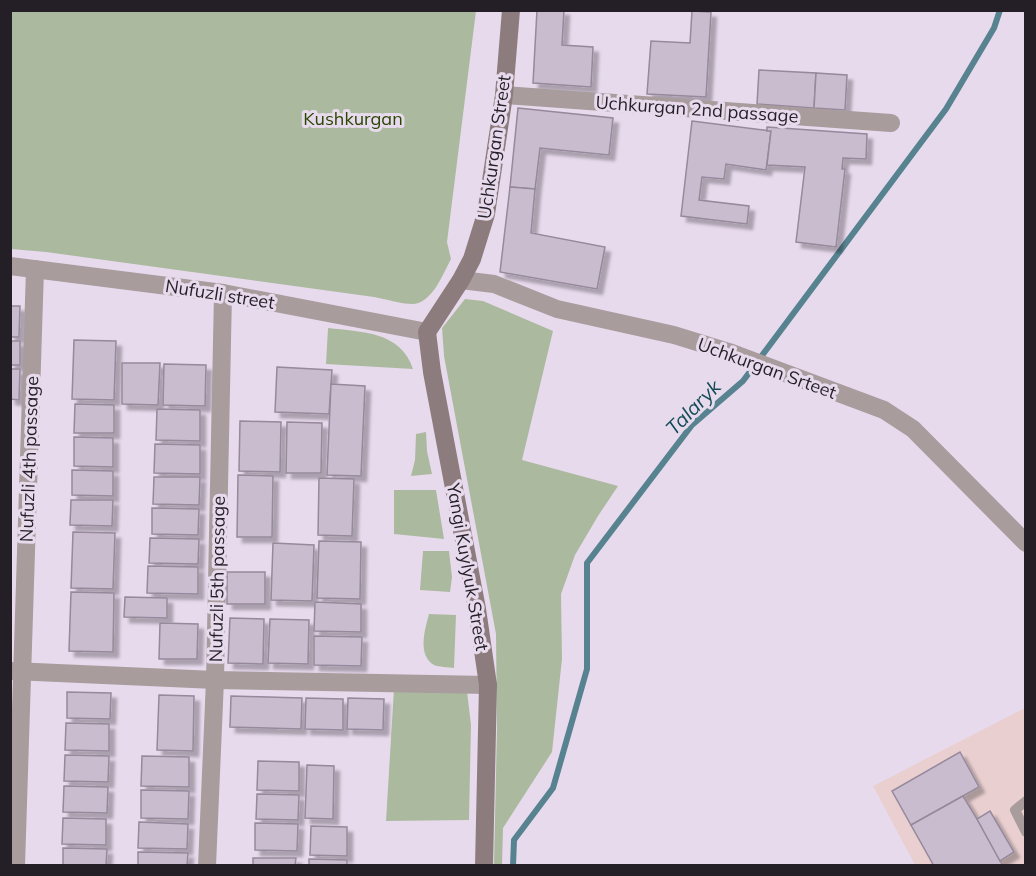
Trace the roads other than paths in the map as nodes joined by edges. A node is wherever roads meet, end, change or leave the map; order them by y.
1 (511, 10) edge
2 (504, 95) junction
3 (891, 123) dead end
4 (10, 266) edge
5 (35, 269) junction
6 (461, 280) junction
7 (223, 293) junction
8 (427, 332) junction
9 (1026, 543) edge
10 (17, 671) edge
11 (215, 680) junction
12 (488, 685) junction
13 (1026, 801) edge
14 (1026, 832) edge
15 (16, 866) edge
16 (207, 866) edge
17 (484, 866) edge

1 - 2 street, Uchkurgan Street
2 - 3 street, Uchkurgan 2nd passage
2 - 6 street, Uchkurgan Street
4 - 5 street, Nufuzli street
5 - 7 street, Nufuzli street
5 - 10 street, Nufuzli 4th passage
6 - 8 street
6 - 9 street, Uchkurgan Srteet
7 - 8 street, Nufuzli street
7 - 11 street, Nufuzli 5th passage
8 - 12 street, Yangi Kuylyuk Street
10 - 11 street
10 - 15 street, Nufuzli 4th passage
11 - 12 street
11 - 16 street, Nufuzli 5th passage
12 - 17 street, Yangi Kuylyuk Street
13 - 14 lane

